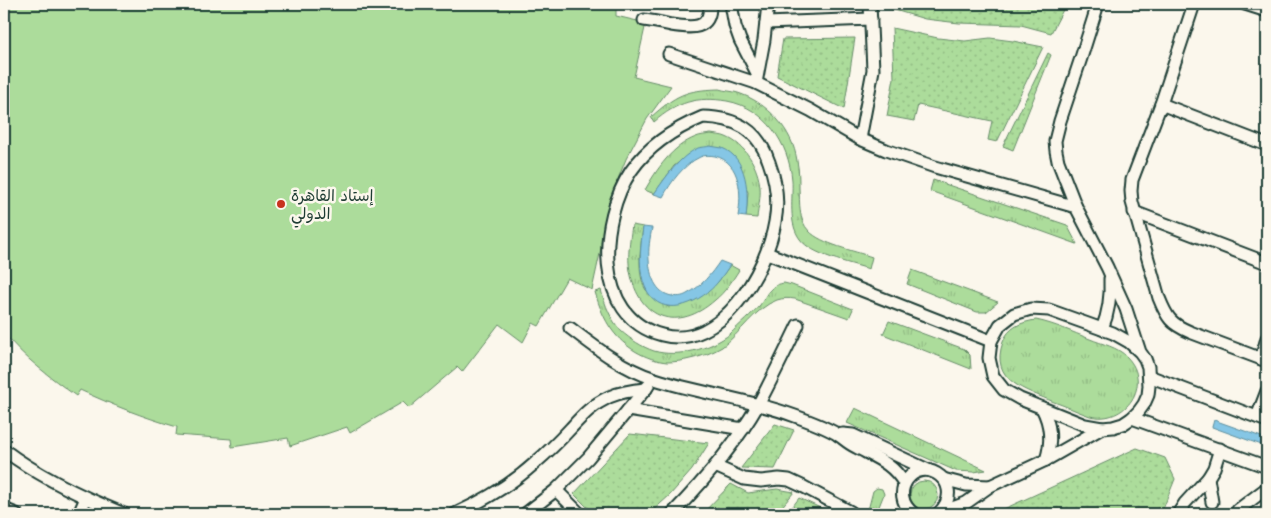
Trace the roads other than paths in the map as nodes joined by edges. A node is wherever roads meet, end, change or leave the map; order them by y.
1 (710, 4) edge
2 (731, 4) edge
3 (768, 4) edge
4 (870, 4) edge
5 (1098, 4) edge
6 (1194, 4) edge
7 (1245, 4) edge
8 (1267, 11) edge
9 (871, 19) junction
10 (644, 20) dead end
11 (766, 23) junction
12 (669, 54) dead end
13 (756, 78) junction
14 (1161, 104) junction
15 (860, 139) junction
16 (1267, 145) edge
17 (1076, 207) junction
18 (1134, 212) junction
19 (767, 253) junction
20 (1267, 263) edge
21 (1107, 267) junction
22 (798, 325) dead end
23 (570, 328) dead end
24 (1102, 329) junction
25 (1267, 338) edge
26 (991, 340) junction
27 (1140, 352) junction
28 (1264, 360) edge
29 (1149, 376) junction
30 (654, 379) junction
31 (646, 389) junction
32 (1267, 391) edge
33 (758, 405) junction
34 (1042, 408) junction
35 (628, 410) junction
36 (1132, 418) junction
37 (1262, 419) edge
38 (742, 428) junction
39 (1102, 428) junction
40 (838, 435) junction
41 (4, 450) edge
42 (1220, 450) junction
43 (1046, 460) junction
44 (715, 466) junction
45 (1267, 467) edge
46 (930, 471) junction
47 (1208, 478) junction
48 (943, 479) junction
49 (904, 483) junction
50 (990, 486) junction
51 (1267, 488) edge
52 (556, 490) junction
53 (86, 498) junction
54 (1212, 502) dead end
55 (4, 509) edge
56 (1238, 510) dead end
57 (851, 512) dead end
58 (910, 513) edge
59 (16, 514) edge
60 (79, 514) edge
61 (124, 514) edge
62 (455, 514) edge
63 (525, 514) edge
64 (580, 514) edge
65 (672, 514) edge
66 (938, 514) edge
67 (1178, 514) edge

1 - 10 lane
2 - 13 lane
3 - 11 lane
4 - 9 lane
5 - 17 lane
6 - 14 lane
7 - 8 lane
9 - 11 lane
9 - 15 lane
11 - 13 lane
12 - 13 lane
13 - 15 lane
14 - 16 lane
14 - 18 lane
15 - 17 lane
17 - 21 lane
18 - 20 lane
18 - 28 lane
19 - 19 lane
19 - 26 lane
21 - 24 lane
21 - 27 lane
22 - 33 lane
23 - 30 lane
24 - 26 lane
24 - 27 lane
25 - 28 lane
26 - 34 lane
27 - 29 lane
29 - 36 lane
29 - 37 lane
30 - 31 lane
30 - 33 lane
31 - 35 lane
31 - 62 lane
32 - 37 lane
33 - 38 lane
33 - 40 lane
34 - 39 lane
34 - 43 lane
35 - 38 lane
35 - 52 lane
36 - 39 lane
36 - 42 lane
38 - 44 lane
39 - 43 lane
40 - 46 lane
40 - 49 lane
41 - 53 lane
42 - 45 lane
42 - 47 lane
43 - 50 lane
44 - 57 lane
44 - 65 lane
46 - 48 lane
46 - 49 lane
47 - 54 lane
47 - 67 lane
48 - 50 lane
48 - 66 lane
49 - 58 lane
50 - 66 lane
51 - 56 lane
52 - 63 lane
52 - 64 lane
53 - 60 lane
53 - 61 lane
55 - 59 lane

